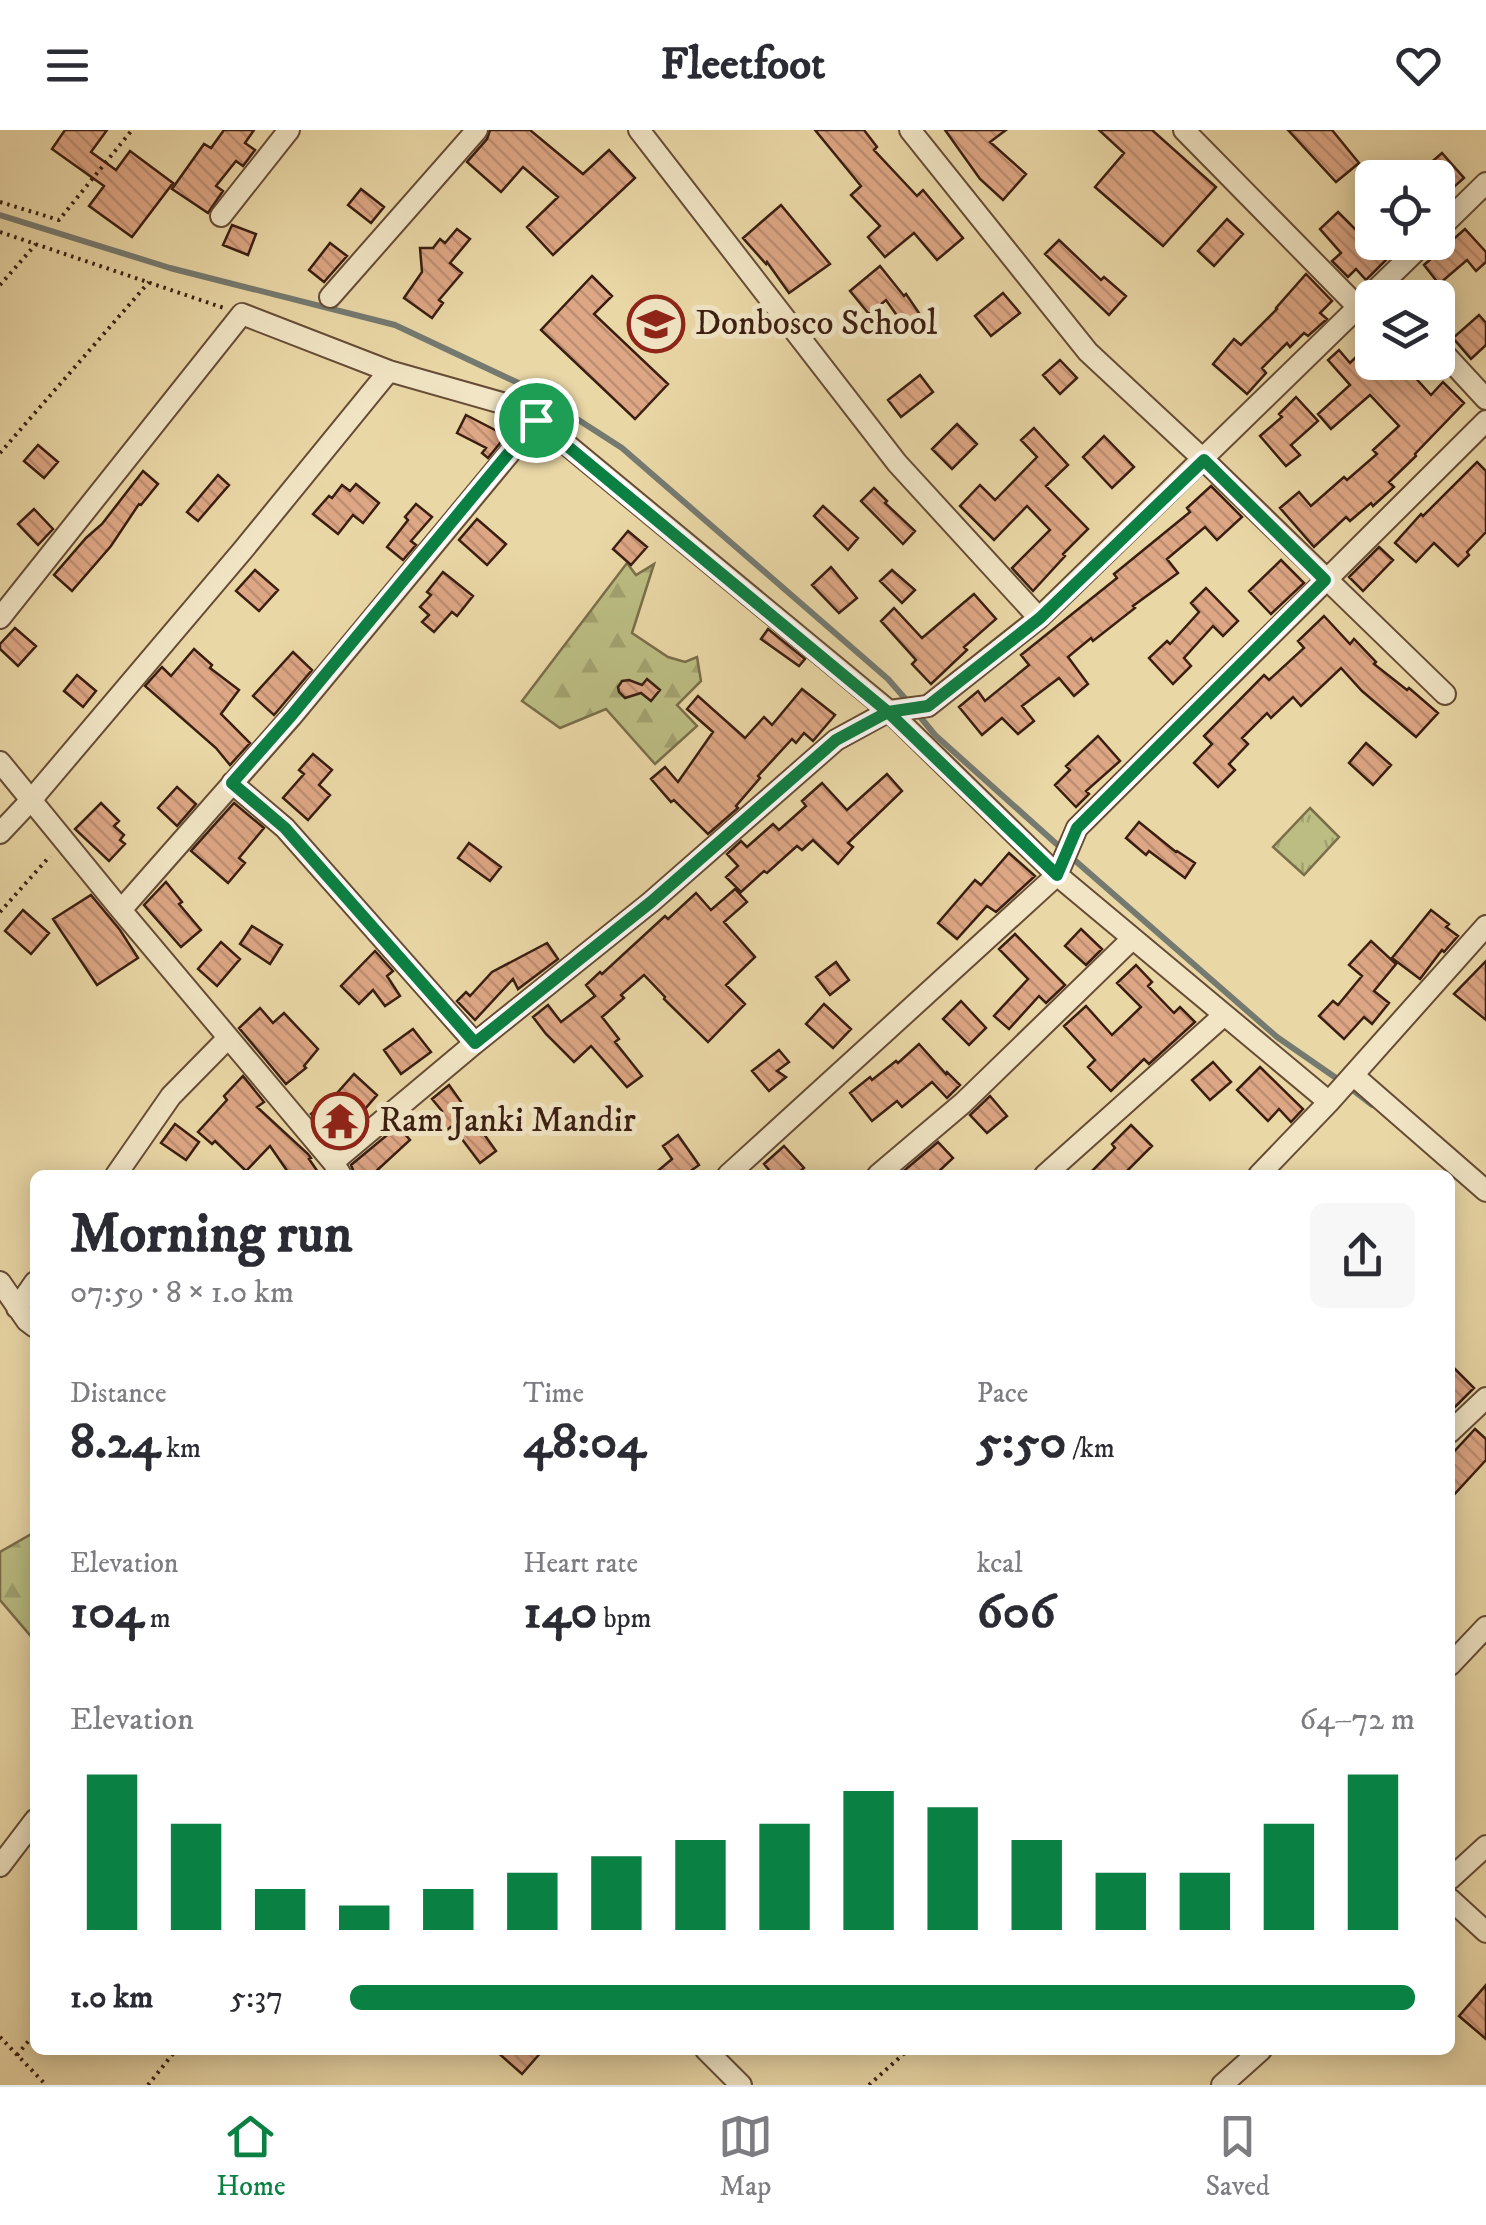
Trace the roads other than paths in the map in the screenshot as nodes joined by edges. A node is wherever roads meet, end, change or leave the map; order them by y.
1 (289, 130) edge
2 (477, 130) edge
3 (639, 130) edge
4 (910, 130) edge
5 (1184, 130) edge
6 (1486, 183) edge
7 (1455, 213) edge
8 (222, 216) dead end
9 (1411, 260) edge
10 (1395, 280) edge
11 (330, 297) dead end
12 (1355, 305) edge
13 (1355, 311) edge
14 (1455, 365) edge
15 (389, 371) junction
16 (1486, 399) edge
17 (536, 420) junction
18 (1486, 421) edge
19 (1204, 460) junction
20 (1325, 580) junction
21 (0, 618) edge
22 (1040, 618) junction
23 (1444, 694) dead end
24 (888, 712) junction
25 (0, 762) edge
26 (232, 783) junction
27 (32, 799) junction
28 (0, 832) edge
29 (1057, 875) junction
30 (121, 910) junction
31 (1483, 934) edge
32 (1132, 939) junction
33 (1222, 1016) junction
34 (228, 1038) junction
35 (475, 1043) junction
36 (1352, 1075) junction
37 (1328, 1102) junction
38 (337, 1169) edge
39 (120, 1170) edge
40 (733, 1170) edge
41 (884, 1170) edge
42 (1051, 1170) edge
43 (1264, 1170) edge
44 (1486, 1192) edge
45 (0, 1282) edge
46 (30, 1289) edge
47 (17, 1308) junction
48 (30, 1324) edge
49 (1486, 1398) edge
50 (1455, 1427) edge
51 (1486, 1628) edge
52 (1455, 1660) edge
53 (30, 1827) edge
54 (1486, 1846) edge
55 (0, 1866) edge
56 (1455, 1874) edge
57 (1455, 1904) edge
58 (1486, 1932) edge
59 (711, 2055) edge
60 (1257, 2055) edge
61 (1233, 2082) edge
62 (741, 2085) edge

1 - 8 street
2 - 11 street
3 - 22 street
4 - 19 street
5 - 12 street
6 - 7 street
9 - 10 street
13 - 19 street
14 - 16 street
15 - 17 street
15 - 21 street
15 - 27 street
17 - 24 street
17 - 26 street
18 - 20 street
19 - 20 street
19 - 22 street
20 - 23 street
20 - 29 street
22 - 24 street
24 - 29 street
24 - 35 street
25 - 27 street
26 - 30 street
26 - 35 street
27 - 28 street
27 - 30 street
29 - 32 street
29 - 40 street
30 - 34 street
31 - 36 street
32 - 33 street
32 - 41 street
33 - 37 street
33 - 42 street
34 - 38 street
34 - 39 street
35 - 38 street
36 - 37 street
36 - 44 street
37 - 43 street
45 - 47 street
46 - 47 street
47 - 48 street
49 - 50 street
51 - 52 street
53 - 55 street
54 - 56 street
57 - 58 street
59 - 62 street
60 - 61 street

